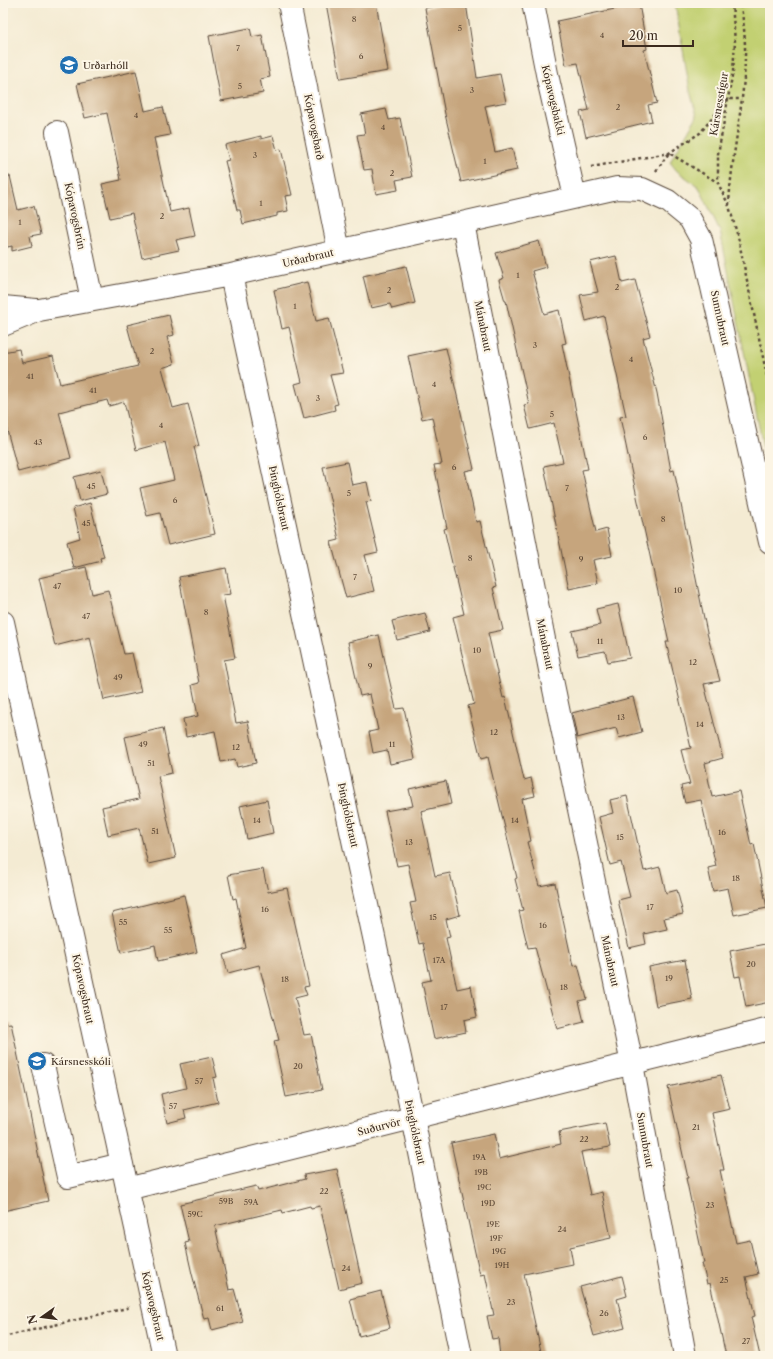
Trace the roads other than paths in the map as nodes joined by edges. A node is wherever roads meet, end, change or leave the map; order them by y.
1 (289, 3) edge
2 (533, 3) edge
3 (57, 132) dead end
4 (575, 197) junction
5 (463, 223) junction
6 (339, 251) junction
7 (232, 275) junction
8 (92, 300) junction
9 (3, 307) edge
10 (39, 310) junction
11 (3, 325) edge
12 (770, 542) edge
13 (3, 622) edge
14 (770, 1029) edge
15 (632, 1064) junction
16 (43, 1065) dead end
17 (413, 1118) junction
18 (122, 1164) junction
19 (127, 1189) junction
20 (164, 1356) edge
21 (461, 1356) edge
22 (685, 1356) edge

1 - 6 street, Kópavogsbarð
2 - 4 street, Kópavogsbakki
3 - 8 street, Kópavogsbrún
4 - 5 street, Urðarbraut
4 - 12 street, Sunnubraut
5 - 6 street, Urðarbraut
5 - 15 street, Mánabraut
6 - 7 street, Urðarbraut
7 - 8 street, Urðarbraut
7 - 17 street, Þinghólsbraut
8 - 10 street, Urðarbraut
9 - 10 street, Urðarbraut
10 - 11 street, Urðarbraut
13 - 18 street, Kópavogsbraut
14 - 15 street
15 - 17 street, Suðurvör
15 - 22 street, Sunnubraut
16 - 18 street
17 - 19 street, Suðurvör
17 - 21 street, Þinghólsbraut
18 - 19 street, Kópavogsbraut
19 - 20 street, Kópavogsbraut

